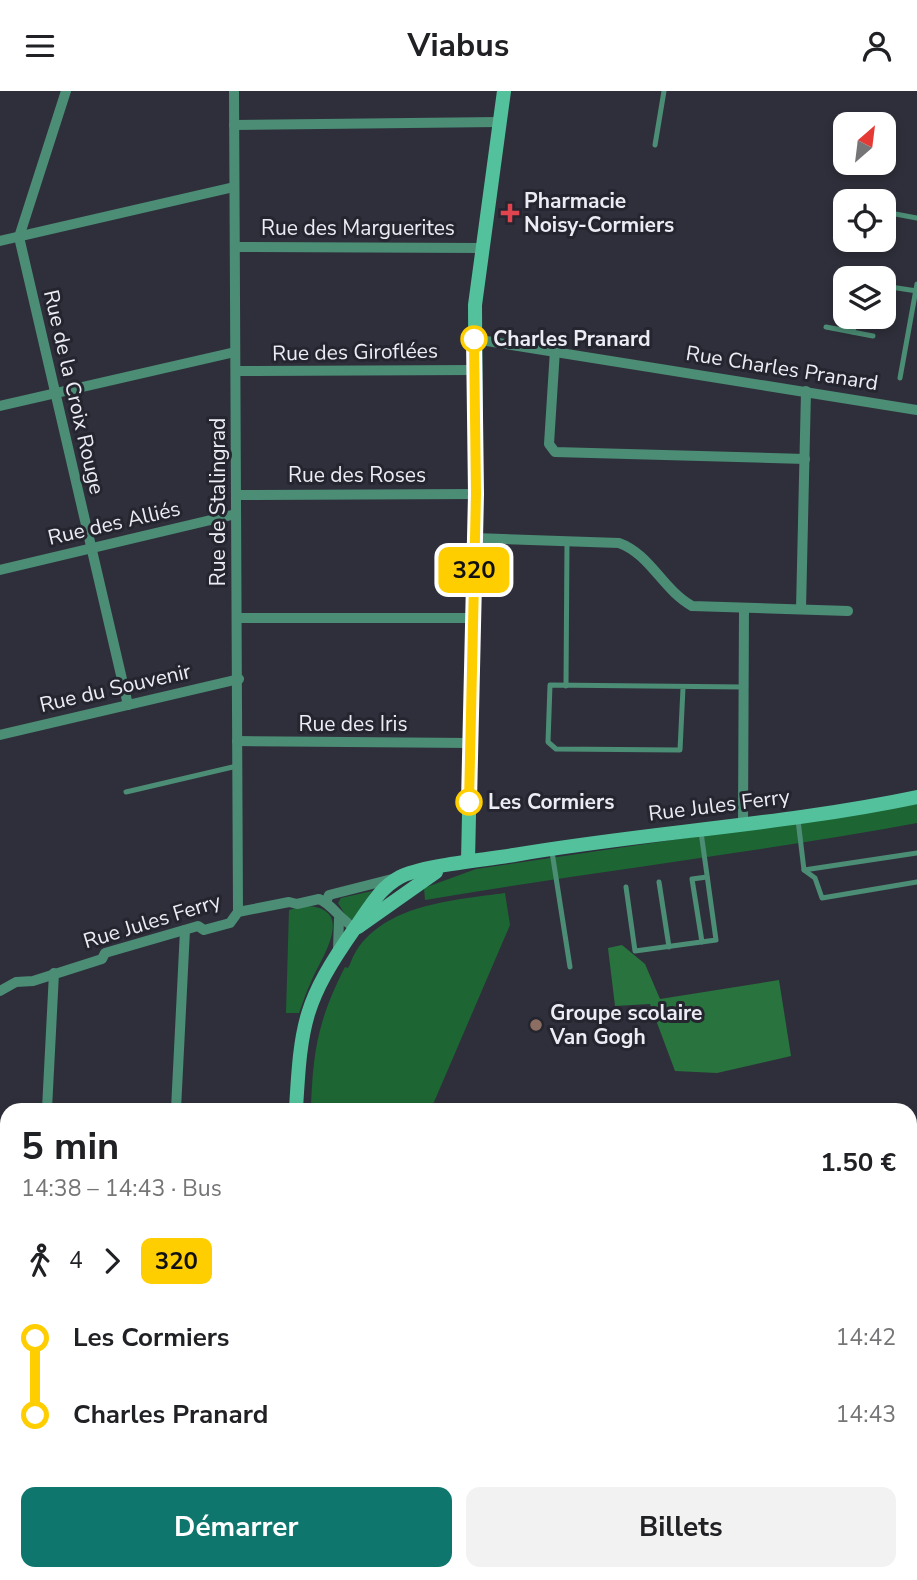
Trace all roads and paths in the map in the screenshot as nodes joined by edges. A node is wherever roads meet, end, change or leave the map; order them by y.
1 (66, 91) edge
2 (234, 91) edge
3 (504, 91) edge
4 (664, 91) edge
5 (499, 122) junction
6 (234, 125) junction
7 (655, 145) dead end
8 (234, 187) junction
9 (896, 214) edge
10 (917, 218) edge
11 (19, 237) junction
12 (0, 241) edge
13 (235, 247) junction
14 (481, 248) junction
15 (896, 287) edge
16 (917, 289) edge
17 (826, 327) dead end
18 (854, 329) edge
19 (853, 332) junction
20 (873, 336) dead end
21 (474, 339) junction
22 (555, 350) junction
23 (235, 352) junction
24 (474, 370) junction
25 (236, 371) junction
26 (900, 378) dead end
27 (806, 391) junction
28 (54, 393) junction
29 (0, 406) edge
30 (917, 409) edge
31 (805, 459) junction
32 (476, 494) junction
33 (238, 495) junction
34 (236, 514) junction
35 (475, 538) junction
36 (567, 542) junction
37 (90, 549) junction
38 (0, 569) edge
39 (744, 608) junction
40 (801, 609) junction
41 (848, 611) dead end
42 (238, 618) junction
43 (473, 618) junction
44 (239, 679) junction
45 (566, 686) junction
46 (744, 687) junction
47 (683, 688) junction
48 (128, 705) junction
49 (0, 735) edge
50 (237, 741) junction
51 (471, 743) junction
52 (237, 766) junction
53 (126, 792) dead end
54 (917, 797) edge
55 (798, 817) junction
56 (743, 823) junction
57 (700, 828) junction
58 (552, 848) junction
59 (917, 853) edge
60 (468, 861) junction
61 (446, 866) junction
62 (804, 870) junction
63 (402, 876) junction
64 (707, 877) junction
65 (659, 882) dead end
66 (917, 882) edge
67 (626, 887) dead end
68 (322, 901) junction
69 (238, 912) junction
70 (339, 919) junction
71 (356, 928) junction
72 (186, 930) junction
73 (702, 942) junction
74 (669, 947) junction
75 (338, 950) junction
76 (570, 967) dead end
77 (54, 973) junction
78 (0, 991) edge
79 (47, 1103) edge
80 (176, 1103) edge
81 (297, 1103) edge

1 - 11 street
2 - 6 street, Rue de Stalingrad
3 - 5 street
4 - 7 lane
5 - 6 street
5 - 14 street
6 - 8 street, Rue de Stalingrad
8 - 11 street
8 - 13 street, Rue de Stalingrad
9 - 10 lane
11 - 12 street
11 - 28 street, Rue de la Croix Rouge
13 - 14 street, Rue des Marguerites
13 - 23 street, Rue de Stalingrad
14 - 21 street
15 - 16 lane
16 - 26 lane
17 - 19 lane
18 - 19 lane
19 - 20 lane
21 - 22 street, Rue Charles Pranard
21 - 24 street
22 - 27 street, Rue Charles Pranard
22 - 31 street
23 - 25 street, Rue de Stalingrad
23 - 28 street
24 - 25 street, Rue des Giroflées
24 - 32 street
25 - 33 street, Rue de Stalingrad
27 - 30 street, Rue Charles Pranard
27 - 31 street
28 - 29 street
28 - 37 street, Rue de la Croix Rouge
31 - 40 street
32 - 33 street, Rue des Roses
32 - 35 street
33 - 34 street, Rue de Stalingrad
34 - 37 street, Rue des Alliés
34 - 42 street, Rue de Stalingrad
35 - 36 street
35 - 43 street
36 - 39 street
36 - 45 lane
37 - 38 street, Rue des Alliés
37 - 48 street, Rue de la Croix Rouge
39 - 40 street
39 - 46 street
40 - 41 street
42 - 43 street
42 - 44 street, Rue de Stalingrad
43 - 51 street
44 - 48 street, Rue du Souvenir
44 - 50 street, Rue de Stalingrad
45 - 47 lane
45 - 47 lane
46 - 47 lane
46 - 56 street
48 - 49 street, Rue du Souvenir
50 - 51 street, Rue des Iris
50 - 52 street, Rue de Stalingrad
51 - 60 street
52 - 53 lane
52 - 69 street, Rue de Stalingrad
54 - 55 street, Rue Jules Ferry
55 - 56 street, Rue Jules Ferry
55 - 62 lane
56 - 57 street, Rue Jules Ferry
57 - 58 street, Rue Jules Ferry
57 - 64 lane
58 - 60 street, Rue Jules Ferry
58 - 76 lane
59 - 62 lane
60 - 61 street, Rue Jules Ferry
61 - 63 street, Rue Jules Ferry
61 - 71 street
62 - 66 lane
63 - 68 street, Rue Jules Ferry
63 - 71 street
64 - 73 lane
64 - 73 lane
65 - 74 lane
67 - 74 lane
68 - 69 street, Rue Jules Ferry
68 - 70 street
69 - 72 street, Rue Jules Ferry
70 - 71 street
70 - 75 street
71 - 75 street
72 - 77 street, Rue Jules Ferry
72 - 80 street
73 - 74 lane
75 - 81 street
77 - 78 street, Rue Jules Ferry
77 - 79 street

